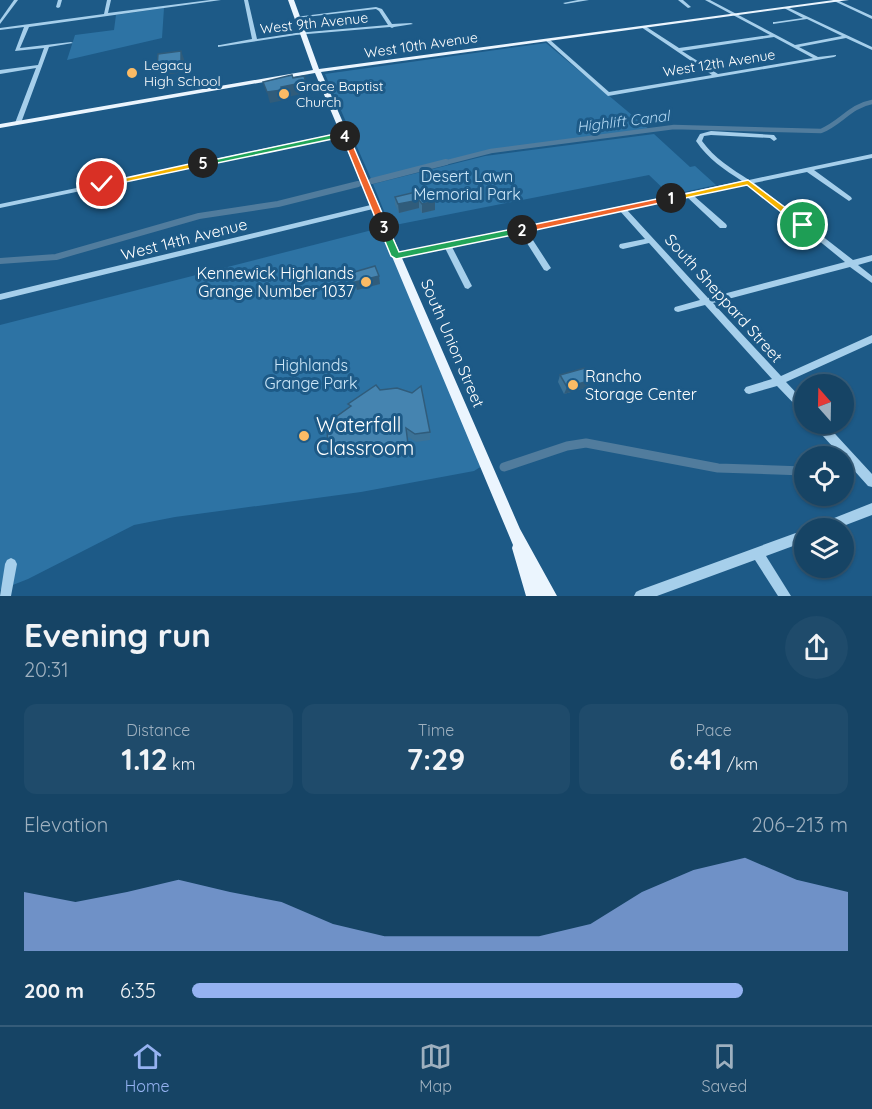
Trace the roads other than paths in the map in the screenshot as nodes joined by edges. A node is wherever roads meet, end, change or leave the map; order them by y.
1 (16, 0) edge
2 (60, 0) edge
3 (109, 0) edge
4 (219, 0) edge
5 (246, 0) edge
6 (291, 0) edge
7 (581, 0) edge
8 (587, 0) edge
9 (680, 0) edge
10 (707, 0) edge
11 (846, 0) edge
12 (835, 1) edge
13 (565, 3) dead end
14 (58, 7) dead end
15 (689, 7) dead end
16 (786, 8) junction
17 (106, 15) junction
18 (735, 15) junction
19 (297, 17) junction
20 (808, 18) junction
21 (872, 18) edge
22 (0, 23) edge
23 (775, 23) dead end
24 (411, 24) dead end
25 (27, 25) junction
26 (392, 27) junction
27 (644, 27) junction
28 (0, 29) edge
29 (303, 34) junction
30 (775, 36) junction
31 (846, 37) junction
32 (547, 40) junction
33 (255, 41) junction
34 (71, 43) dead end
35 (220, 46) dead end
36 (796, 46) junction
37 (47, 47) junction
38 (872, 49) edge
39 (678, 50) junction
40 (834, 56) dead end
41 (818, 59) junction
42 (40, 66) junction
43 (316, 71) junction
44 (0, 72) edge
45 (717, 76) junction
46 (18, 123) junction
47 (0, 126) edge
48 (344, 134) junction
49 (774, 139) dead end
50 (868, 157) edge
51 (872, 163) edge
52 (809, 170) junction
53 (748, 182) junction
54 (689, 195) junction
55 (849, 199) dead end
56 (0, 206) edge
57 (375, 206) junction
58 (622, 209) junction
59 (723, 226) dead end
60 (522, 230) junction
61 (650, 240) junction
62 (447, 245) junction
63 (623, 246) dead end
64 (396, 256) junction
65 (872, 258) edge
66 (851, 264) junction
67 (547, 268) dead end
68 (872, 280) edge
69 (468, 286) dead end
70 (0, 297) edge
71 (707, 301) junction
72 (678, 309) dead end
73 (872, 339) edge
74 (779, 381) junction
75 (749, 390) dead end
76 (794, 397) edge
77 (828, 434) edge
78 (872, 482) edge
79 (872, 509) edge
80 (849, 518) edge
81 (515, 534) junction
82 (794, 540) edge
83 (758, 554) junction
84 (11, 564) dead end
85 (5, 596) edge
86 (534, 596) edge
87 (549, 596) edge
88 (640, 596) edge
89 (785, 596) edge

1 - 22 street
2 - 14 street
3 - 17 street
4 - 17 street
5 - 33 street
6 - 19 main road, South Union Street
7 - 8 street
7 - 13 street
9 - 15 street
10 - 18 street
11 - 12 main road, West 10th Avenue
12 - 16 main road, West 10th Avenue
12 - 21 street
16 - 18 main road, West 10th Avenue
16 - 20 street
17 - 25 street
18 - 27 main road, West 10th Avenue
18 - 30 street
19 - 26 street
19 - 29 main road, South Union Street
20 - 23 street
20 - 31 street
24 - 26 street, West 9th Avenue
25 - 28 street
25 - 37 street
26 - 29 street, West 9th Avenue
27 - 32 main road, West 10th Avenue
27 - 39 street
29 - 33 street, West 9th Avenue
29 - 43 main road, South Union Street
30 - 36 street
30 - 39 street
31 - 36 street
31 - 38 street
32 - 43 main road, West 10th Avenue
32 - 45 street, West 12th Avenue
33 - 35 street, West 9th Avenue
34 - 37 street
36 - 41 street
37 - 42 street
39 - 45 street
40 - 41 street, West 12th Avenue
41 - 45 street, West 12th Avenue
42 - 44 street
42 - 46 street
43 - 46 main road, West 10th Avenue
43 - 48 main road, South Union Street
46 - 47 main road, West 10th Avenue
48 - 56 street
48 - 57 main road, South Union Street
49 - 53 street
50 - 51 street
50 - 52 street
52 - 53 street
52 - 55 street
53 - 54 street
53 - 66 street
54 - 58 street
54 - 59 street
57 - 64 main road, South Union Street
57 - 70 street, West 14th Avenue
58 - 60 street
58 - 61 street, South Sheppard Street
60 - 62 street
60 - 67 street
61 - 63 street
61 - 71 street, South Sheppard Street
62 - 64 street
62 - 69 street
64 - 81 main road, South Union Street
65 - 66 street
66 - 68 street
66 - 71 street
71 - 72 street
71 - 74 street, South Sheppard Street
73 - 74 street
74 - 75 street
74 - 76 street, South Sheppard Street
77 - 78 street
79 - 80 street
81 - 86 main road, South Union Street
81 - 87 main road, South Union Street
82 - 83 street
83 - 88 street
83 - 89 street
84 - 85 street

